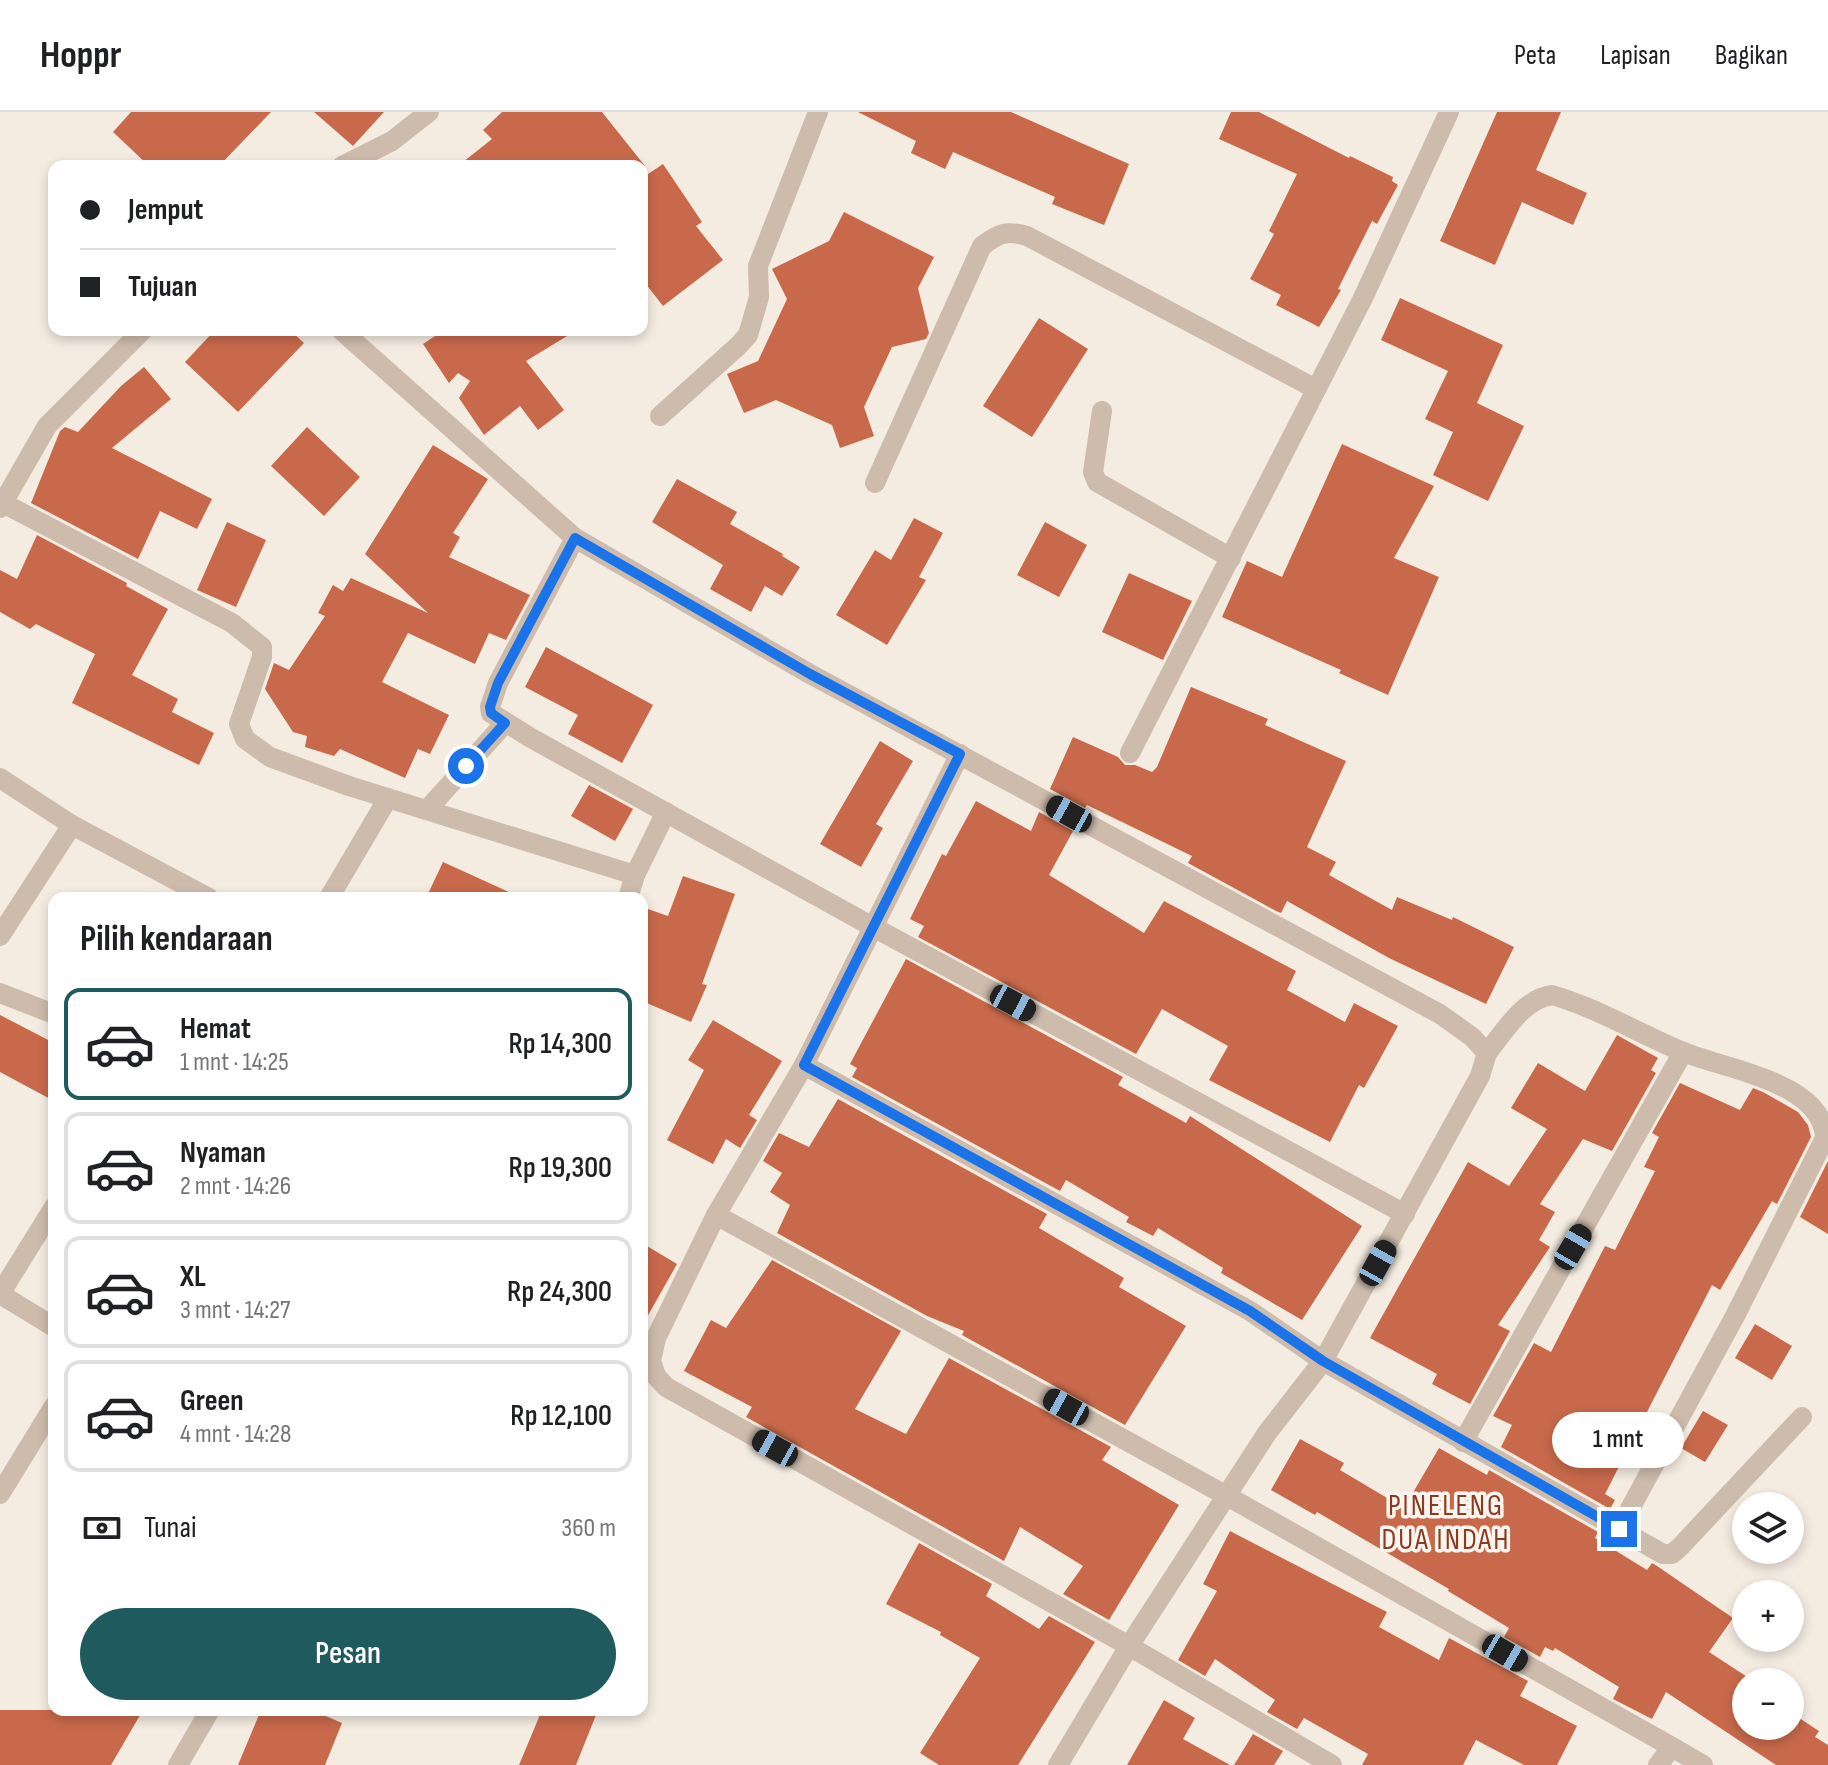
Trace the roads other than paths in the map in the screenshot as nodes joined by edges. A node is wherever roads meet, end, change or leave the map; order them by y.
1 (429, 112) edge
2 (818, 112) edge
3 (1449, 112) edge
4 (354, 160) edge
5 (137, 336) edge
6 (348, 336) edge
7 (1316, 389) junction
8 (1102, 411) dead end
9 (660, 416) dead end
10 (875, 483) dead end
11 (2, 506) edge
12 (575, 538) junction
13 (1231, 558) junction
14 (505, 723) junction
15 (1130, 753) dead end
16 (960, 754) junction
17 (0, 778) edge
18 (388, 798) junction
19 (427, 810) junction
20 (666, 812) junction
21 (72, 825) junction
22 (635, 875) junction
23 (198, 892) edge
24 (333, 892) edge
25 (630, 892) edge
26 (873, 927) junction
27 (0, 936) edge
28 (0, 993) edge
29 (48, 1012) edge
30 (1683, 1052) junction
31 (1487, 1053) junction
32 (804, 1065) junction
33 (1405, 1214) junction
34 (716, 1215) junction
35 (48, 1217) edge
36 (0, 1294) edge
37 (48, 1323) edge
38 (1323, 1361) junction
39 (48, 1416) edge
40 (1802, 1417) dead end
41 (1463, 1442) junction
42 (0, 1494) edge
43 (1227, 1496) junction
44 (1619, 1529) junction
45 (1129, 1646) junction
46 (207, 1716) edge
47 (1672, 1747) junction
48 (178, 1765) edge
49 (1058, 1765) edge
50 (1332, 1765) edge
51 (1658, 1765) edge
52 (1703, 1765) edge

1 - 4 street
2 - 9 street
3 - 7 street
5 - 11 street
6 - 12 street
7 - 10 street
7 - 13 street
8 - 13 street
11 - 18 street
12 - 14 street
12 - 16 street
13 - 15 street
14 - 19 street
14 - 20 street
16 - 26 street
16 - 31 street
17 - 21 street
18 - 19 street
18 - 24 street
19 - 22 street
20 - 22 street
20 - 26 street
21 - 23 street
21 - 27 street
22 - 25 street
26 - 32 street
26 - 33 street
28 - 29 street
30 - 31 street
30 - 41 street
30 - 44 street
31 - 33 street
32 - 34 street
32 - 38 street
33 - 38 street
34 - 43 street
34 - 45 street
35 - 36 street
36 - 37 street
38 - 41 street
38 - 43 street
39 - 42 street
40 - 44 street
41 - 44 street
43 - 45 street
43 - 47 street
45 - 49 street
45 - 50 street
46 - 48 street
47 - 51 street
47 - 52 street

